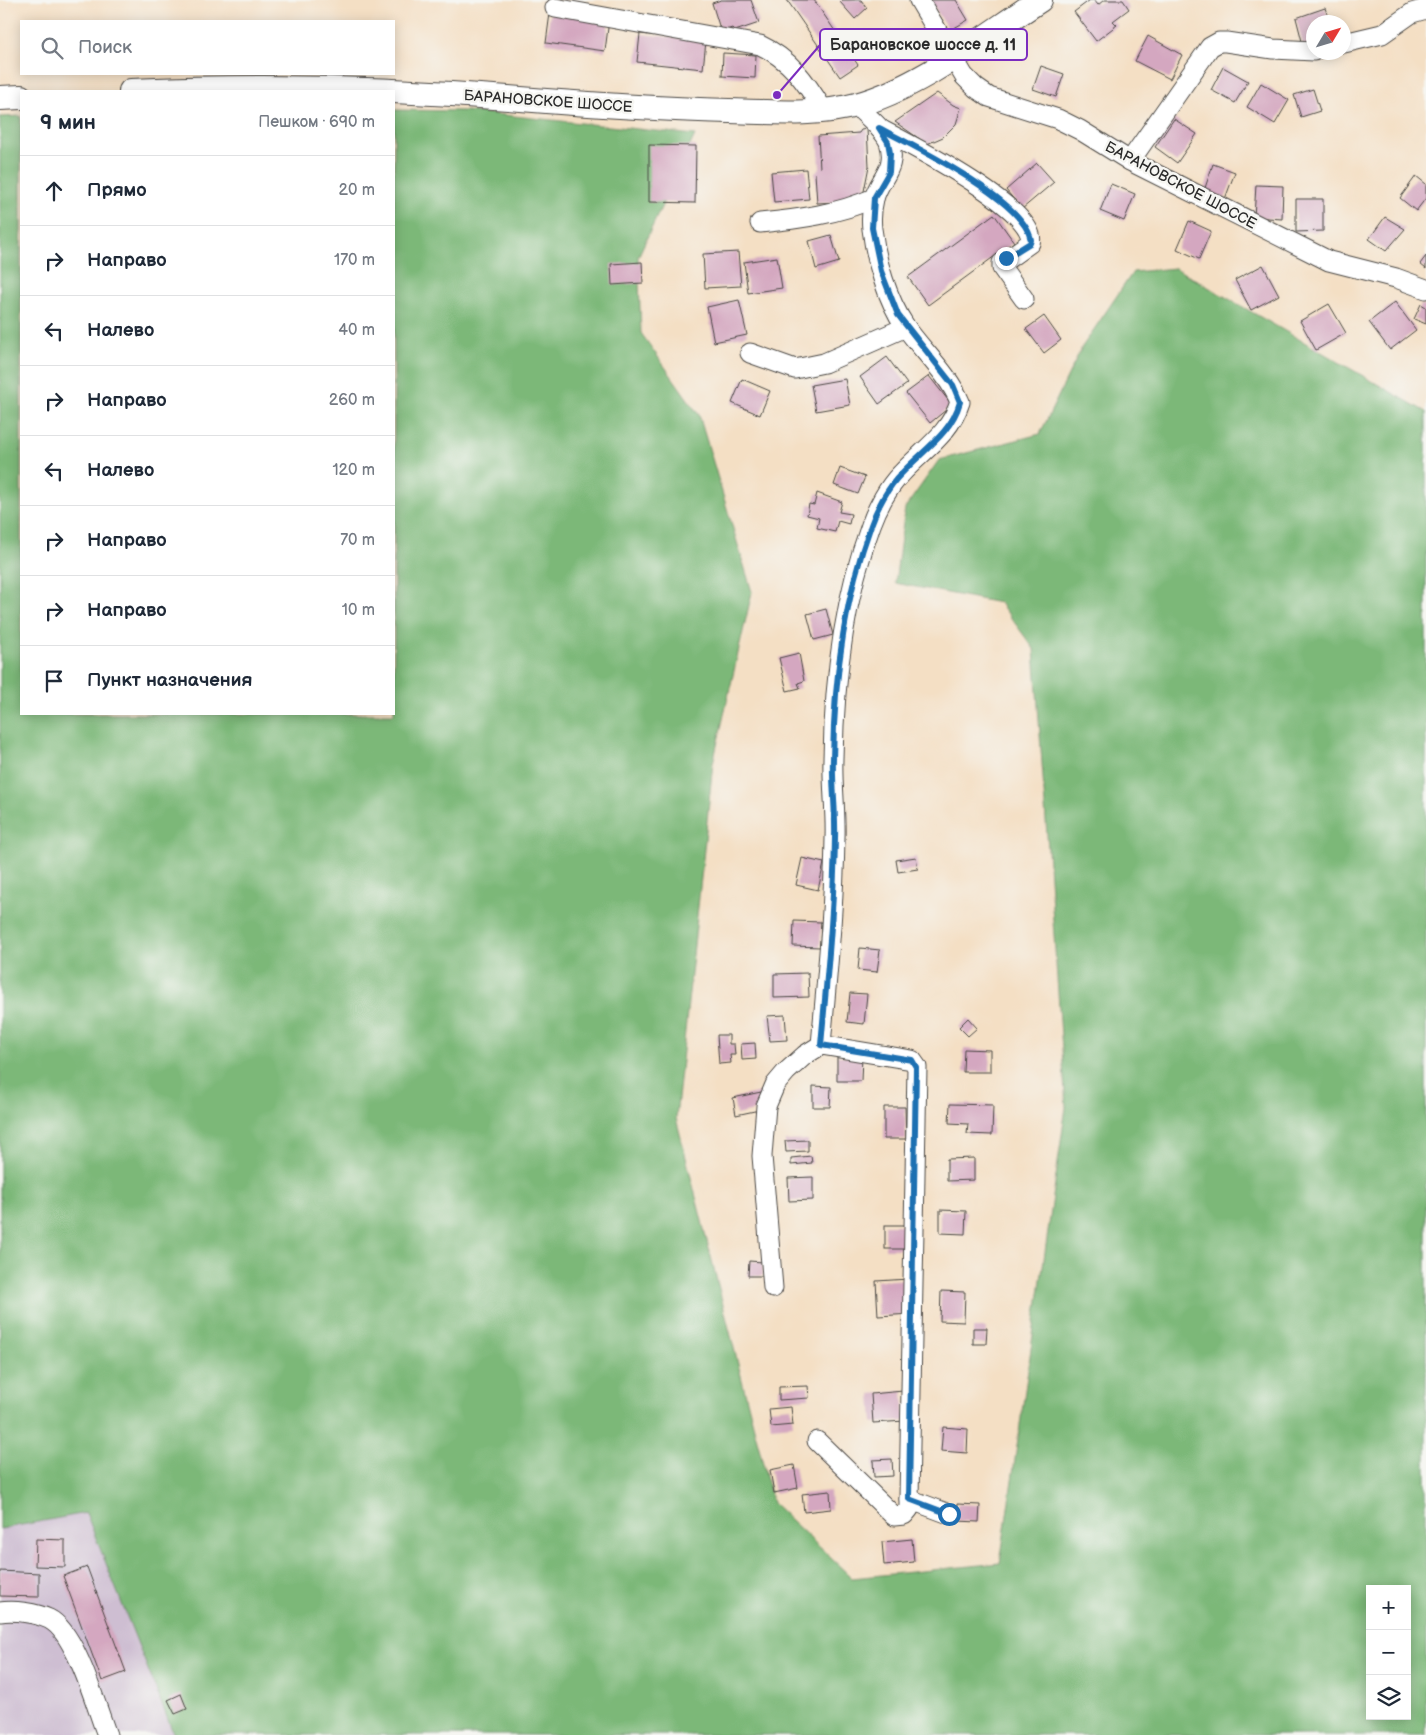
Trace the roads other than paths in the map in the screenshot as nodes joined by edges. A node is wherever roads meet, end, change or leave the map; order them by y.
1 (919, 0) edge
2 (1040, 0) edge
3 (555, 8) dead end
4 (1426, 10) edge
5 (1351, 41) edge
6 (1306, 51) edge
7 (953, 56) junction
8 (148, 90) edge
9 (20, 97) edge
10 (0, 98) edge
11 (856, 105) junction
12 (823, 110) junction
13 (879, 128) junction
14 (1130, 161) junction
15 (874, 198) junction
16 (760, 223) dead end
17 (1426, 289) edge
18 (1024, 299) dead end
19 (906, 327) junction
20 (750, 353) dead end
21 (821, 1045) junction
22 (773, 1288) dead end
23 (817, 1442) dead end
24 (909, 1499) junction
25 (949, 1514) dead end
26 (0, 1612) edge
27 (106, 1735) edge

1 - 7 street, БАРАНОВСКОЕ ШОССЕ
2 - 7 main road, БАРАНОВСКОЕ ШОССЕ
3 - 12 street
4 - 5 street
6 - 14 street
7 - 11 main road, БАРАНОВСКОЕ ШОССЕ
7 - 14 street, БАРАНОВСКОЕ ШОССЕ
8 - 12 main road, БАРАНОВСКОЕ ШОССЕ
9 - 10 main road
11 - 12 main road, БАРАНОВСКОЕ ШОССЕ
11 - 13 street
13 - 15 street
13 - 18 street
14 - 17 street, БАРАНОВСКОЕ ШОССЕ
15 - 16 street
15 - 19 street
19 - 20 street
19 - 21 street
21 - 22 street
21 - 24 street
23 - 24 street
24 - 25 street
26 - 27 street

